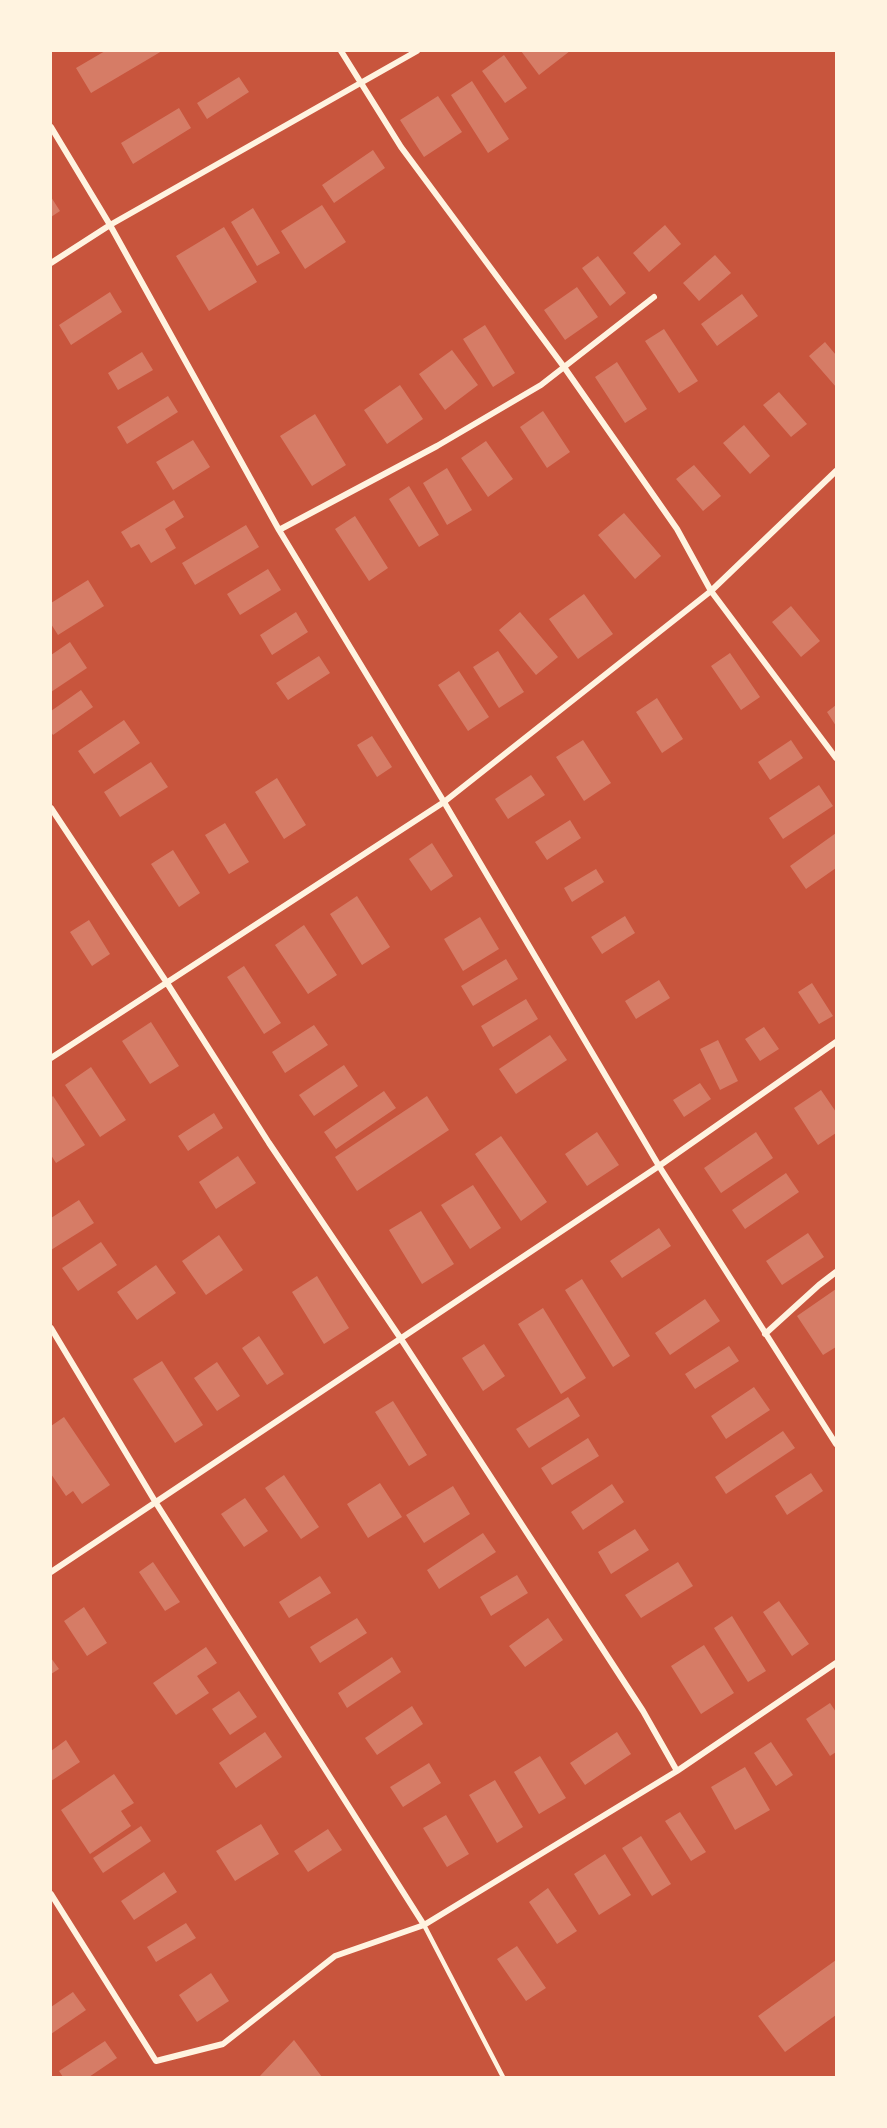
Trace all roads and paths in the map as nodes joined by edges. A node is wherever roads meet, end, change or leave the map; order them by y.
1 (341, 51) edge
2 (417, 51) edge
3 (362, 84) junction
4 (51, 128) edge
5 (110, 225) junction
6 (51, 263) edge
7 (654, 297) dead end
8 (564, 367) junction
9 (836, 471) edge
10 (279, 530) junction
11 (711, 591) junction
12 (836, 758) edge
13 (444, 802) junction
14 (51, 808) edge
15 (167, 983) junction
16 (836, 1042) edge
17 (51, 1058) edge
18 (659, 1166) junction
19 (836, 1272) edge
20 (51, 1328) edge
21 (765, 1334) junction
22 (401, 1339) junction
23 (836, 1444) edge
24 (156, 1503) junction
25 (51, 1572) edge
26 (836, 1663) edge
27 (677, 1771) junction
28 (51, 1894) edge
29 (424, 1925) junction
30 (503, 2077) edge

1 - 3 street
2 - 3 street
3 - 5 street
3 - 8 street
4 - 5 street
5 - 6 street
5 - 10 street
7 - 8 street
8 - 10 street
8 - 11 street
9 - 11 street
10 - 13 street
11 - 12 street
11 - 13 street
13 - 15 street
13 - 18 street
14 - 15 street
15 - 17 street
15 - 22 street
16 - 18 street
18 - 21 street
18 - 22 street
19 - 21 street
20 - 24 street
21 - 23 street
22 - 24 street
22 - 27 street
24 - 25 street
24 - 29 street
26 - 27 street
27 - 29 street
28 - 29 street
29 - 30 lane

